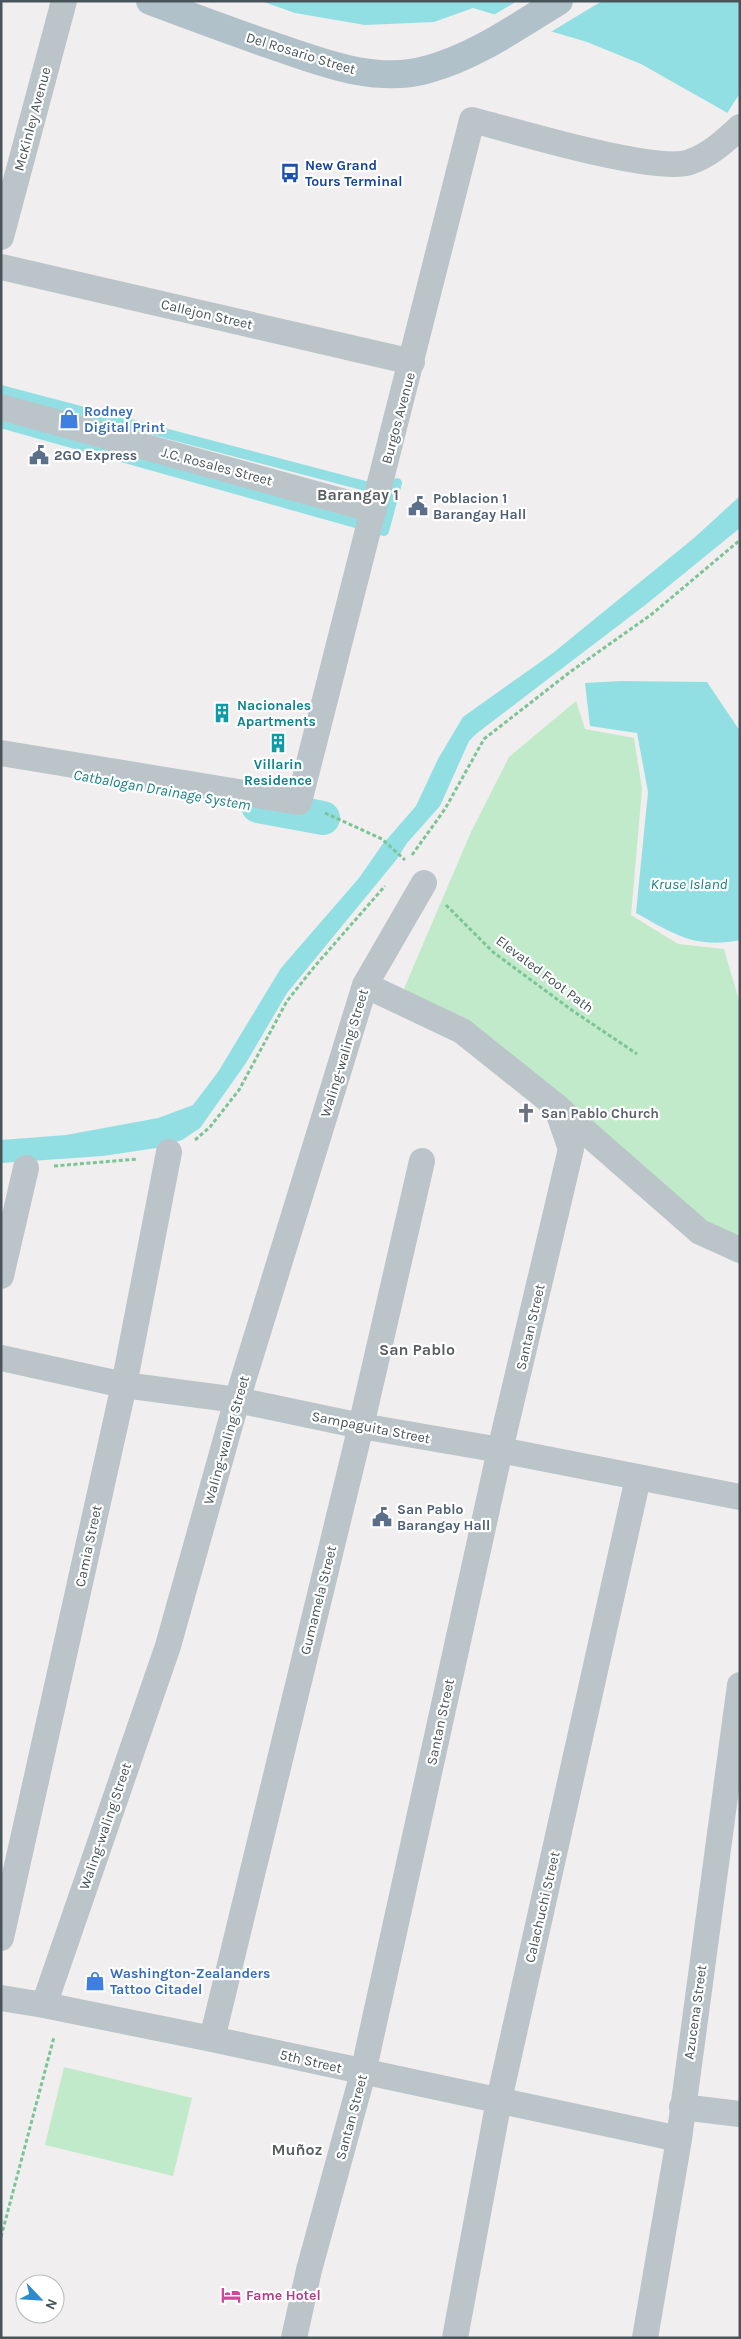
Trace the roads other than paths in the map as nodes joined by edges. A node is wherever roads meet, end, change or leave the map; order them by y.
1 (64, 1) edge
2 (150, 1) edge
3 (559, 1) edge
4 (740, 127) edge
5 (1, 237) edge
6 (1, 267) edge
7 (412, 362) junction
8 (1, 407) edge
9 (374, 510) junction
10 (1, 753) edge
11 (424, 883) road end
12 (365, 985) junction
13 (556, 1106) junction
14 (169, 1152) road end
15 (422, 1161) dead end
16 (26, 1168) road end
17 (740, 1250) edge
18 (1, 1276) edge
19 (1, 1358) edge
20 (124, 1385) junction
21 (237, 1400) junction
22 (361, 1426) junction
23 (500, 1450) junction
24 (638, 1478) junction
25 (740, 1498) edge
26 (740, 1685) edge
27 (1, 1938) edge
28 (1, 1998) edge
29 (53, 2007) junction
30 (212, 2039) junction
31 (363, 2073) junction
32 (499, 2100) junction
33 (682, 2107) junction
34 (740, 2114) edge
35 (679, 2139) junction
36 (294, 2338) edge
37 (455, 2338) edge
38 (645, 2338) edge

1 - 5 street, McKinley Avenue
2 - 3 main road, Del Rosario Street
4 - 7 street, Burgos Avenue
6 - 7 street, Callejon Street
7 - 9 street, Burgos Avenue
8 - 9 street, J.C. Rosales Street
9 - 10 street, Burgos Avenue
11 - 12 street, Waling-waling Street
12 - 13 street
12 - 21 street, Waling-waling Street
13 - 17 street
13 - 23 street, Santan Street
14 - 20 street, Camia Street
15 - 22 street, Gumamela Street
16 - 18 street
19 - 20 street, Sampaguita Street
20 - 21 street, Sampaguita Street
20 - 27 street, Camia Street
21 - 22 street, Sampaguita Street
21 - 29 street, Waling-waling Street
22 - 23 street, Sampaguita Street
22 - 30 street, Gumamela Street
23 - 24 street, Sampaguita Street
23 - 31 street, Santan Street
24 - 25 street, Sampaguita Street
24 - 32 street, Calachuchi Street
26 - 33 street, Azucena Street
28 - 29 street, 5th Street
29 - 30 street, 5th Street
30 - 31 street, 5th Street
31 - 32 street, 5th Street
31 - 36 street, Santan Street
32 - 35 street, 5th Street
32 - 37 street, Calachuchi Street
33 - 34 street
33 - 35 street, Azucena Street
35 - 38 street, Azucena Street

